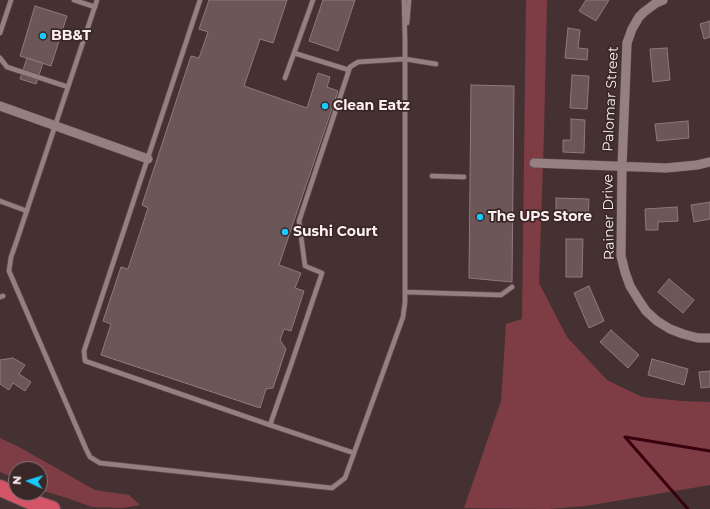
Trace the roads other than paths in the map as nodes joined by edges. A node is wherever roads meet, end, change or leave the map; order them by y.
1 (11, 0) edge
2 (74, 0) edge
3 (97, 0) edge
4 (200, 0) edge
5 (312, 0) edge
6 (404, 0) edge
7 (409, 0) edge
8 (663, 0) edge
9 (95, 7) junction
10 (0, 33) edge
11 (405, 40) junction
12 (294, 53) junction
13 (0, 58) edge
14 (405, 59) junction
15 (436, 64) dead end
16 (349, 70) junction
17 (285, 78) dead end
18 (68, 87) junction
19 (0, 106) edge
20 (55, 125) junction
21 (148, 159) junction
22 (710, 162) edge
23 (534, 163) dead end
24 (622, 166) junction
25 (432, 176) dead end
26 (464, 177) dead end
27 (0, 201) edge
28 (27, 211) junction
29 (512, 287) dead end
30 (405, 292) junction
31 (710, 338) edge
32 (270, 425) junction
33 (354, 453) junction
34 (0, 488) edge
35 (52, 509) edge

1 - 10 lane
2 - 9 lane
3 - 9 lane
4 - 21 lane
5 - 12 lane
6 - 11 lane
7 - 11 lane
8 - 24 street, Palomar Street
9 - 18 lane
11 - 14 lane
12 - 16 lane
12 - 17 lane
13 - 18 lane
14 - 15 lane
14 - 16 lane
14 - 30 lane
16 - 32 lane
18 - 20 lane
19 - 20 street
20 - 21 street
20 - 28 lane
21 - 32 lane
22 - 24 street
23 - 24 street
24 - 31 street, Rainer Drive
25 - 26 lane
27 - 28 lane
28 - 33 lane
29 - 30 lane
30 - 33 lane
32 - 33 lane
34 - 35 highway

